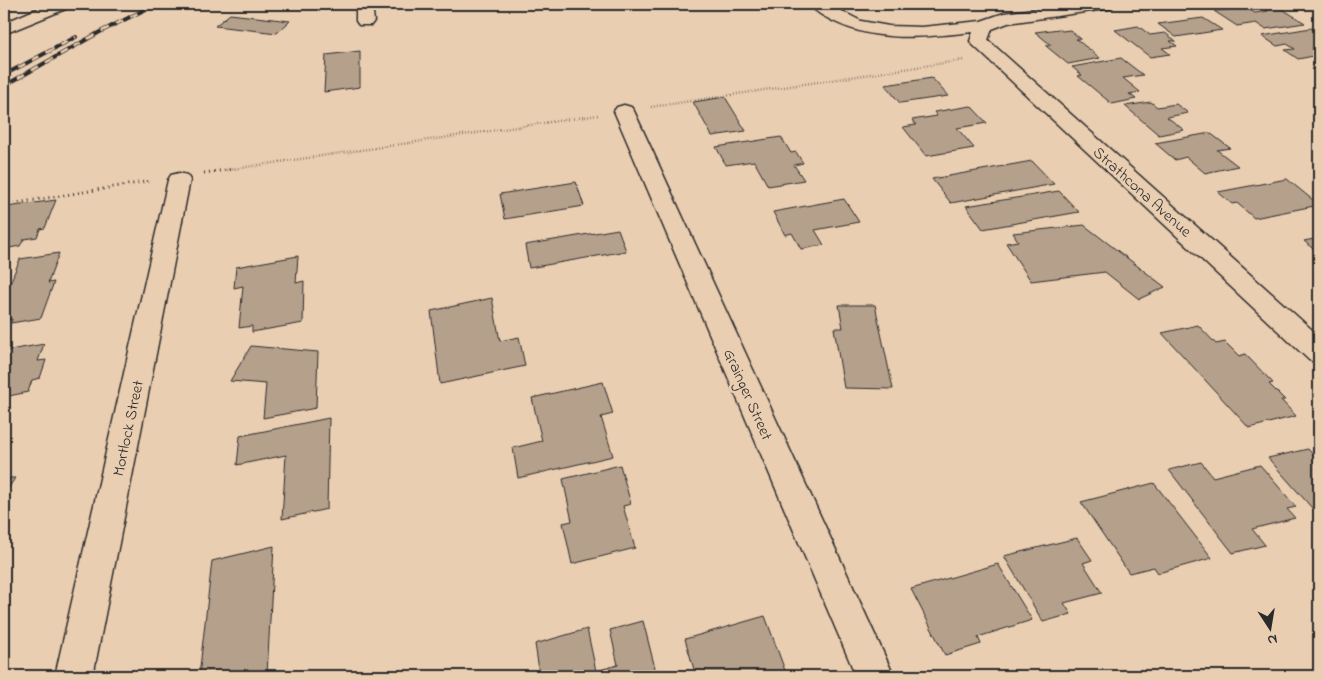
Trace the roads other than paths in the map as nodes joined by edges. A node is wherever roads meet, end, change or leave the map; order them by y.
1 (62, 4) edge
2 (364, 4) edge
3 (818, 4) edge
4 (1106, 4) edge
5 (365, 21) dead end
6 (984, 26) junction
7 (4, 29) edge
8 (624, 111) road end
9 (179, 180) road end
10 (1319, 352) edge
11 (74, 676) edge
12 (875, 676) edge

1 - 7 street
2 - 5 street
3 - 6 street
4 - 6 street
6 - 10 street, Strathcona Avenue
8 - 12 street, Grainger Street
9 - 11 street, Mortlock Street

